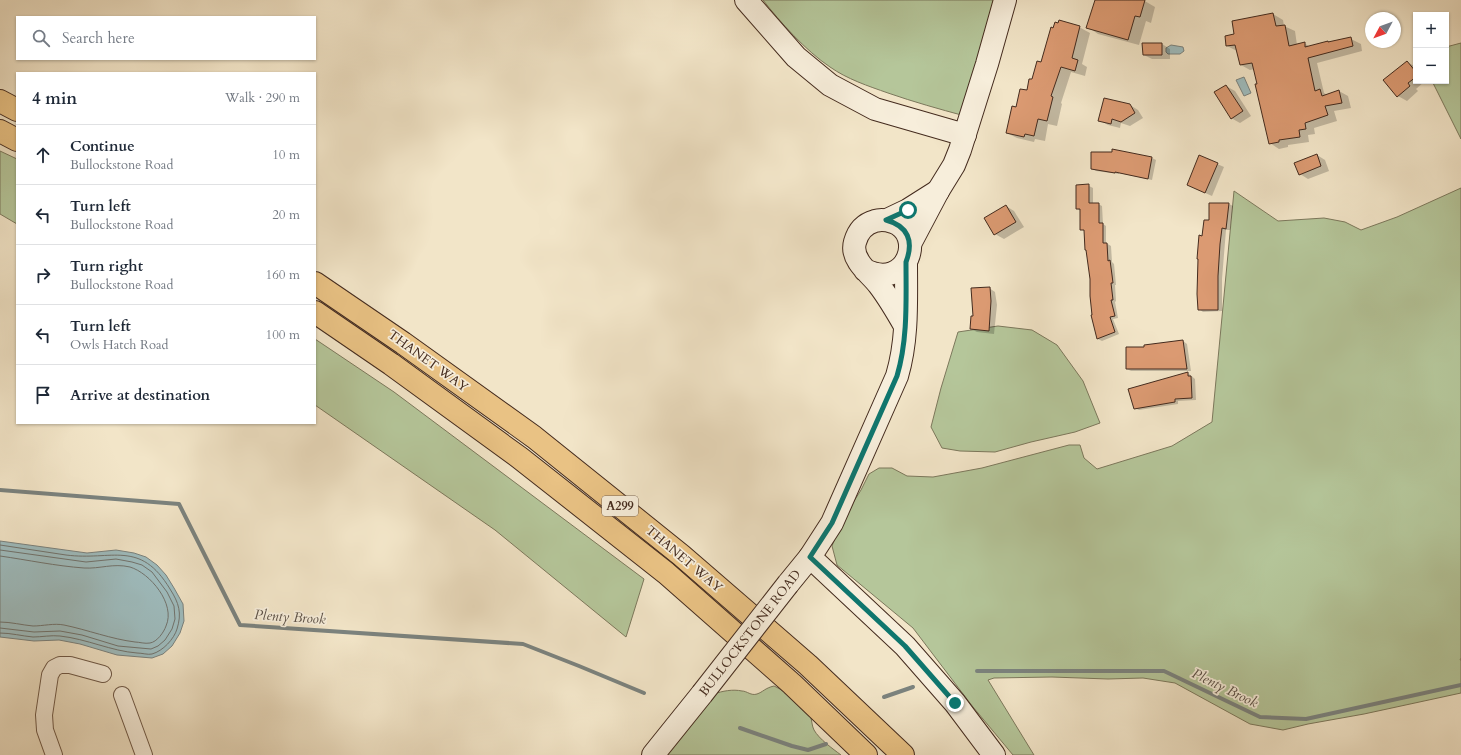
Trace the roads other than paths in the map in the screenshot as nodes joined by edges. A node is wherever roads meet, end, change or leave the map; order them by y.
1 (746, 0) edge
2 (1005, 0) edge
3 (0, 101) edge
4 (16, 109) edge
5 (0, 131) edge
6 (965, 135) junction
7 (16, 139) edge
8 (938, 190) junction
9 (886, 220) junction
10 (908, 253) junction
11 (866, 270) junction
12 (316, 284) edge
13 (316, 313) edge
14 (905, 326) junction
15 (810, 557) junction
16 (102, 674) dead end
17 (122, 695) dead end
18 (54, 755) edge
19 (144, 755) edge
20 (652, 755) edge
21 (866, 755) edge
22 (903, 755) edge
23 (994, 755) edge

1 - 6 street
2 - 6 street, BULLOCKSTONE ROAD
3 - 4 highway
5 - 7 highway
6 - 8 street, BULLOCKSTONE ROAD
8 - 9 street, BULLOCKSTONE ROAD
8 - 10 street, BULLOCKSTONE ROAD
9 - 10 street, BULLOCKSTONE ROAD
9 - 11 street, BULLOCKSTONE ROAD
10 - 11 street, BULLOCKSTONE ROAD
10 - 14 street, BULLOCKSTONE ROAD
11 - 14 street, BULLOCKSTONE ROAD
12 - 22 highway, THANET WAY / A299
13 - 21 highway, THANET WAY / A299
14 - 15 street, BULLOCKSTONE ROAD
15 - 20 street, BULLOCKSTONE ROAD, bridge
15 - 23 street
16 - 18 street
17 - 19 street

